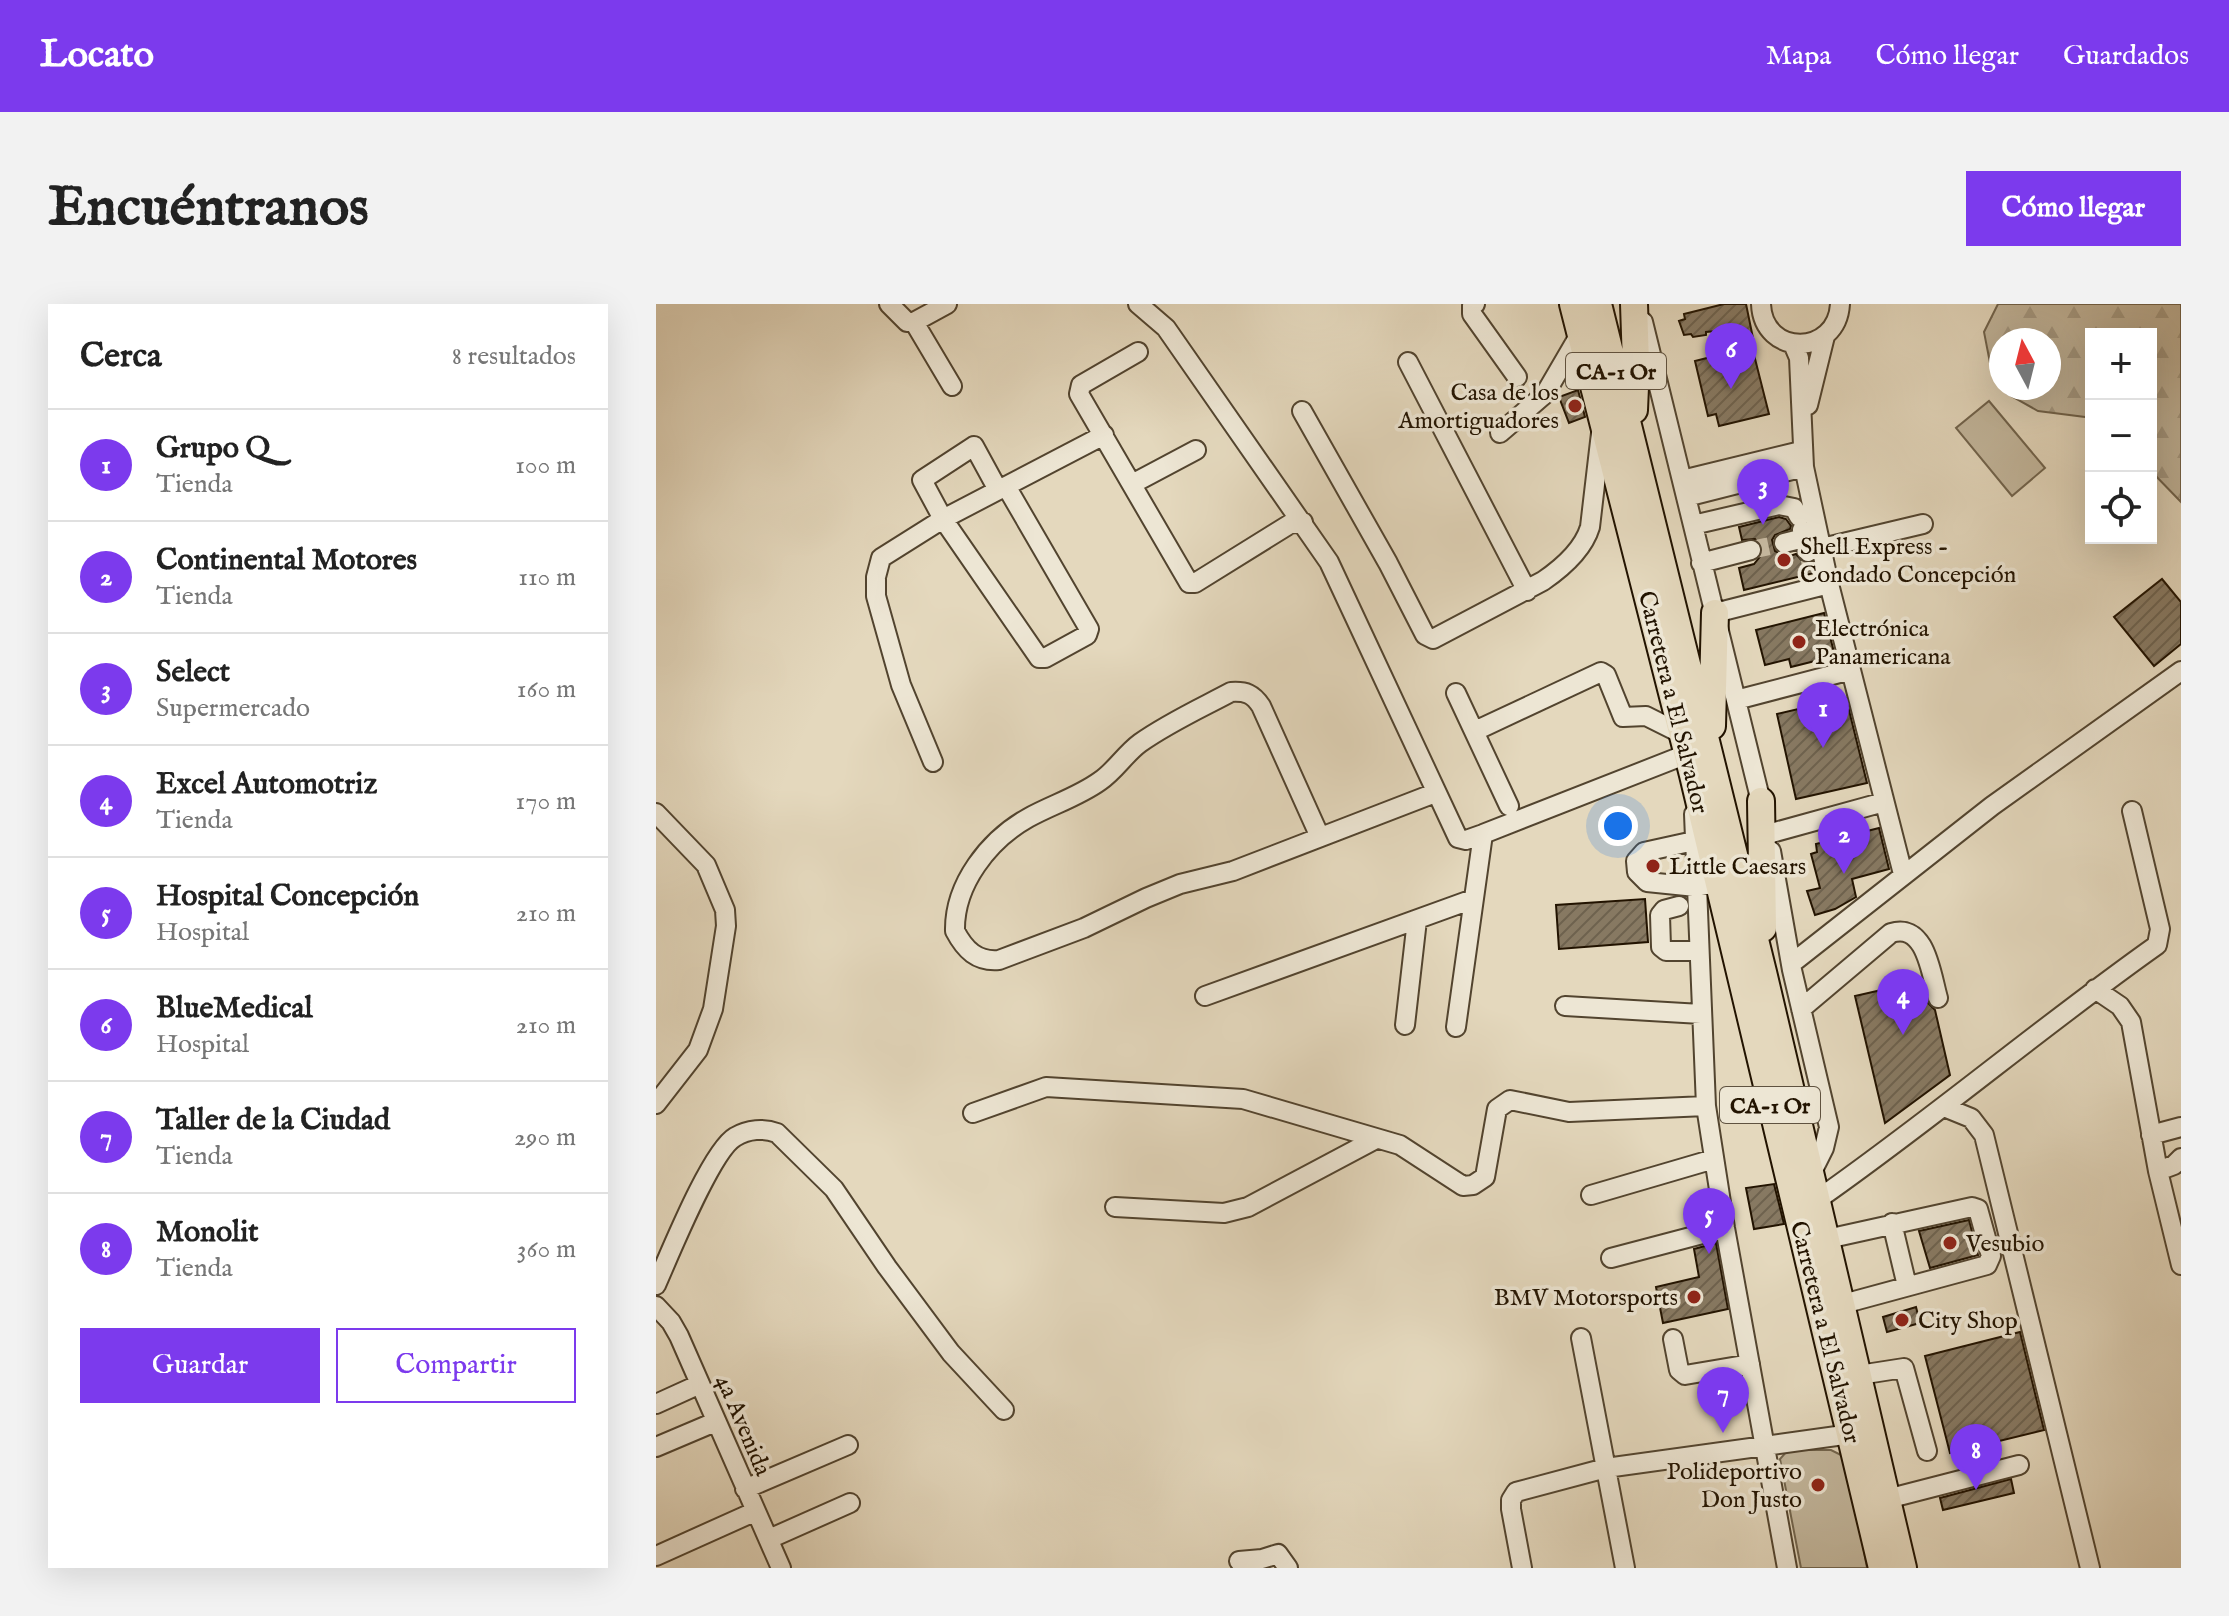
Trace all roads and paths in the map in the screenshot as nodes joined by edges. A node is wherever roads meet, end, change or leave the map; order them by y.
1 (889, 304) edge
2 (947, 304) edge
3 (1138, 304) edge
4 (1475, 304) edge
5 (1573, 304) edge
6 (1598, 304) edge
7 (1636, 304) edge
8 (1761, 304) edge
9 (1840, 304) edge
10 (919, 314) edge
11 (1580, 334) junction
12 (1825, 336) junction
13 (1793, 344) junction
14 (1138, 352) dead end
15 (1408, 362) dead end
16 (1517, 377) dead end
17 (952, 386) dead end
18 (1302, 411) dead end
19 (1803, 428) junction
20 (1500, 433) dead end
21 (1104, 435) junction
22 (1633, 438) junction
23 (1196, 450) dead end
24 (1802, 459) junction
25 (1606, 476) junction
26 (1132, 484) junction
27 (1002, 488) junction
28 (1684, 488) junction
29 (943, 519) junction
30 (1303, 522) junction
31 (1923, 524) dead end
32 (1693, 525) junction
33 (1807, 537) junction
34 (1784, 543) tunnel mouth
35 (1751, 550) tunnel mouth
36 (1701, 563) junction
37 (1820, 581) junction
38 (1527, 591) junction
39 (1715, 613) junction
40 (1851, 670) junction
41 (2181, 671) edge
42 (1670, 683) junction
43 (1456, 693) dead end
44 (1736, 700) junction
45 (1646, 716) junction
46 (1475, 731) junction
47 (1693, 755) junction
48 (933, 762) dead end
49 (1435, 793) junction
50 (1761, 801) junction
51 (1884, 802) junction
52 (1509, 806) dead end
53 (2132, 811) dead end
54 (656, 813) edge
55 (1483, 834) junction
56 (1768, 834) junction
57 (1320, 837) junction
58 (1694, 841) junction
59 (1903, 874) junction
60 (1707, 885) junction
61 (1473, 899) junction
62 (1679, 906) dead end
63 (1417, 920) junction
64 (1699, 951) junction
65 (1791, 964) junction
66 (1763, 972) junction
67 (2095, 989) junction
68 (1205, 996) dead end
69 (1938, 998) dead end
70 (1565, 1006) dead end
71 (1801, 1009) junction
72 (1701, 1014) junction
73 (1405, 1025) dead end
74 (1456, 1027) dead end
75 (656, 1104) edge
76 (1706, 1106) junction
77 (1944, 1107) junction
78 (973, 1113) dead end
79 (2181, 1127) edge
80 (2151, 1135) junction
81 (1374, 1140) junction
82 (2181, 1158) edge
83 (1714, 1159) junction
84 (2158, 1171) junction
85 (1591, 1195) dead end
86 (1811, 1198) junction
87 (1115, 1207) dead end
88 (1892, 1223) junction
89 (1725, 1228) junction
90 (1827, 1239) junction
91 (1611, 1258) dead end
92 (2181, 1265) edge
93 (656, 1285) edge
94 (1907, 1286) junction
95 (1843, 1304) junction
96 (656, 1306) edge
97 (1581, 1338) dead end
98 (1673, 1339) dead end
99 (1750, 1364) junction
100 (1859, 1375) junction
101 (700, 1384) junction
102 (656, 1404) edge
103 (1004, 1410) dead end
104 (715, 1422) junction
105 (1851, 1434) junction
106 (848, 1445) dead end
107 (656, 1447) edge
108 (1764, 1447) junction
109 (1927, 1451) dead end
110 (2019, 1465) dead end
111 (1606, 1468) junction
112 (745, 1489) junction
113 (1887, 1499) junction
114 (850, 1503) dead end
115 (754, 1512) junction
116 (769, 1539) junction
117 (656, 1556) edge
118 (1239, 1561) dead end
119 (781, 1568) edge
120 (1288, 1568) edge
121 (1522, 1568) edge
122 (1625, 1568) edge
123 (1787, 1568) edge
124 (1882, 1568) edge
125 (1903, 1568) edge
126 (2090, 1568) edge

1 - 10 street
2 - 10 street
3 - 30 street
4 - 16 street
5 - 11 highway, Carretera a El Salvador / CA-1 Or
6 - 22 highway, Carretera a El Salvador / CA-1 Or
7 - 22 highway
7 - 28 street
8 - 13 street
9 - 12 street
10 - 17 street
11 - 20 street
11 - 25 highway, Carretera a El Salvador / CA-1 Or
12 - 13 street
12 - 19 street
13 - 19 street
14 - 21 street
15 - 38 street
18 - 38 street
19 - 24 street
21 - 26 street
21 - 27 street
22 - 47 highway, Carretera a El Salvador / CA-1 Or
23 - 26 street
24 - 28 street
24 - 33 street
25 - 38 street
25 - 42 highway, Carretera a El Salvador / CA-1 Or
26 - 30 street
27 - 29 street
27 - 29 street
27 - 29 street
28 - 32 street
29 - 48 street
30 - 49 street
31 - 33 street
32 - 33 street
32 - 36 street
33 - 34 street
33 - 37 street
35 - 36 street
36 - 39 street
37 - 39 street
37 - 40 street
39 - 44 street
39 - 47 highway
40 - 44 street
40 - 51 street
41 - 59 street
42 - 45 street
42 - 47 highway, Carretera a El Salvador / CA-1 Or
43 - 46 street
44 - 50 street
45 - 46 street
45 - 47 street
46 - 52 street
47 - 55 street
47 - 58 street
47 - 60 highway, Carretera a El Salvador / CA-1 Or
47 - 66 highway, Carretera a El Salvador / CA-1 Or
49 - 55 street
49 - 57 street
50 - 56 street
50 - 66 highway
51 - 56 street
51 - 59 street
53 - 67 street
54 - 75 street
55 - 61 street
56 - 65 street
57 - 57 street
58 - 60 street
58 - 60 street
59 - 65 street
60 - 64 street
60 - 86 highway, Carretera a El Salvador / CA-1 Or
61 - 63 street
61 - 74 street
62 - 64 street
63 - 68 street
63 - 73 street
64 - 72 street
65 - 71 street
66 - 86 highway, Carretera a El Salvador / CA-1 Or
67 - 77 street
67 - 80 street
69 - 71 street
70 - 72 street
71 - 86 street
72 - 76 street
76 - 81 street
76 - 83 street
77 - 86 street
77 - 126 street
78 - 81 street
79 - 80 street
80 - 84 street
81 - 87 street
82 - 84 street
83 - 85 street
83 - 89 street
84 - 92 street
86 - 90 highway, Carretera a El Salvador / CA-1 Or
86 - 105 highway, Carretera a El Salvador / CA-1 Or
88 - 90 street
88 - 94 street
88 - 94 street
89 - 91 street
89 - 99 street
90 - 95 highway, Carretera a El Salvador / CA-1 Or
93 - 103 street
94 - 95 street
95 - 100 highway, Carretera a El Salvador / CA-1 Or
96 - 101 street, 4a Avenida
97 - 111 street
98 - 99 street
99 - 108 street
100 - 109 street
100 - 113 highway, Carretera a El Salvador / CA-1 Or
101 - 102 street
101 - 104 street, 4a Avenida
104 - 107 street
104 - 112 street, 4a Avenida
105 - 108 street
105 - 124 highway, Carretera a El Salvador / CA-1 Or
106 - 112 street
108 - 111 street
108 - 123 street
110 - 113 street
111 - 121 street
111 - 122 street
112 - 115 street, 4a Avenida
113 - 125 highway, Carretera a El Salvador / CA-1 Or
114 - 116 street
115 - 116 street, 4a Avenida
115 - 117 street
116 - 119 street, 4a Avenida
118 - 120 street

